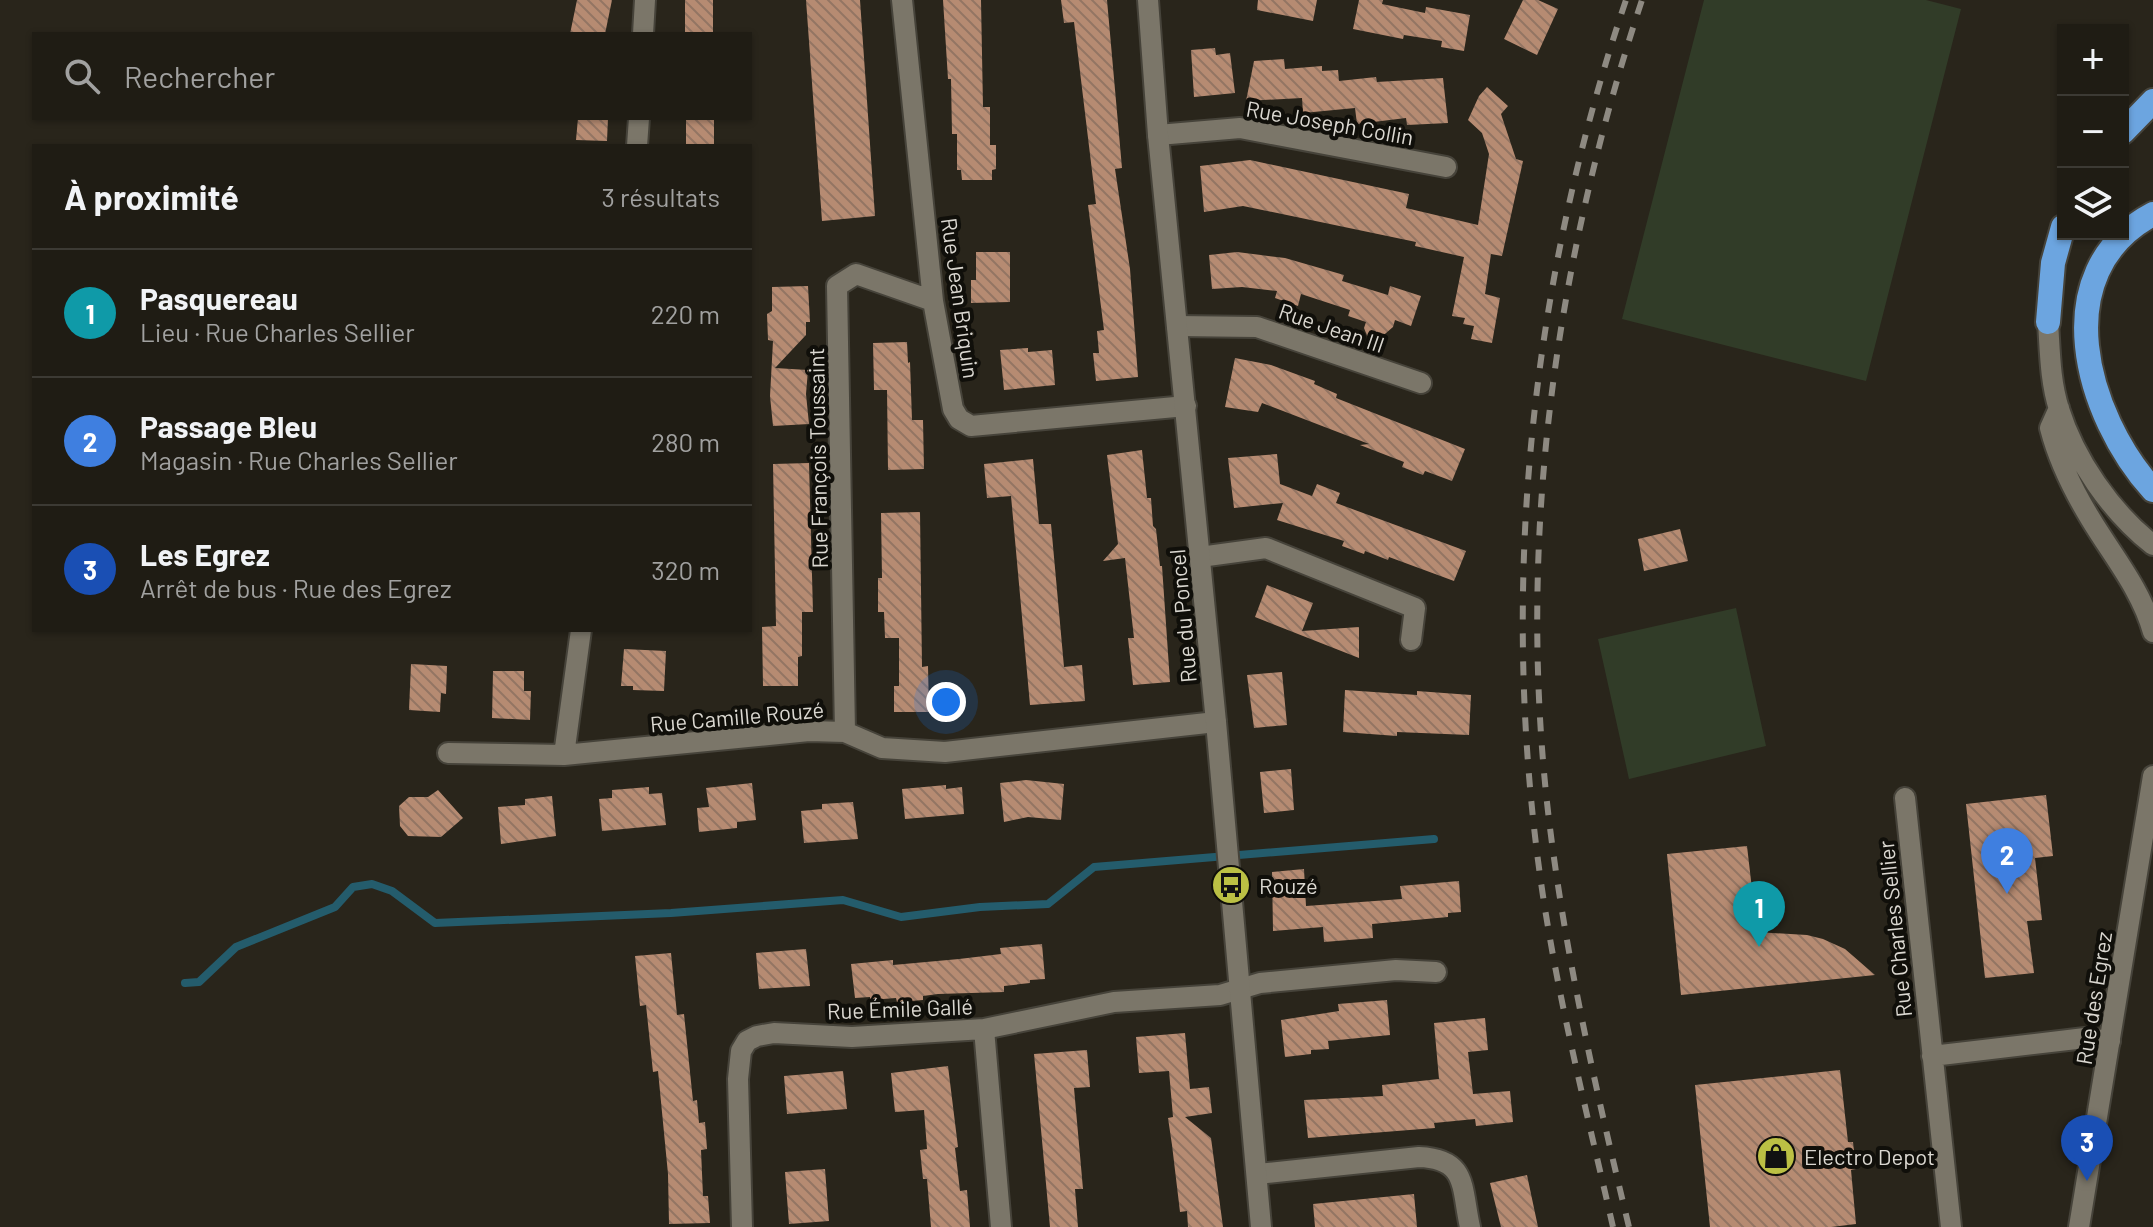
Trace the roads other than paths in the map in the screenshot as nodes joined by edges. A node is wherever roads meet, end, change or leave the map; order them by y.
1 (645, 0) edge
2 (902, 0) edge
3 (1148, 0) edge
4 (643, 32) edge
5 (2153, 101) edge
6 (639, 120) edge
7 (2129, 126) edge
8 (1158, 135) junction
9 (637, 144) edge
10 (1446, 167) dead end
11 (2153, 214) edge
12 (2059, 240) edge
13 (933, 301) junction
14 (2048, 322) joint
15 (1177, 326) junction
16 (1421, 383) dead end
17 (1186, 406) junction
18 (2059, 408) junction
19 (2153, 490) edge
20 (2153, 545) edge
21 (1200, 557) junction
22 (581, 632) edge
23 (2153, 632) edge
24 (1411, 640) dead end
25 (1216, 722) junction
26 (845, 732) junction
27 (448, 753) dead end
28 (564, 755) junction
29 (2153, 776) edge
30 (1905, 798) dead end
31 (1436, 972) dead end
32 (1240, 988) junction
33 (984, 1029) junction
34 (2110, 1041) junction
35 (1932, 1056) junction
36 (1258, 1174) junction
37 (742, 1227) edge
38 (1001, 1227) edge
39 (1261, 1227) edge
40 (1470, 1227) edge
41 (1951, 1227) edge
42 (2079, 1227) edge

1 - 4 street
2 - 13 street, Rue Jean Briquin
3 - 8 street, Rue du Poncel
5 - 7 highway
6 - 9 street
8 - 10 street, Rue Joseph Collin
8 - 15 street, Rue du Poncel
11 - 19 highway
12 - 14 highway
13 - 17 street, Rue Jean Briquin
13 - 26 street, Rue François Toussaint
14 - 18 street
15 - 16 street, Rue Jean III
15 - 17 street, Rue du Poncel
17 - 21 street, Rue du Poncel
18 - 20 street
18 - 23 street
21 - 24 street
21 - 25 street, Rue du Poncel
22 - 28 street
25 - 26 street, Rue Camille Rouzé
25 - 32 street, Rue du Poncel
26 - 28 street, Rue Camille Rouzé
27 - 28 street, Rue Camille Rouzé
29 - 34 street, Rue des Egrez
30 - 35 street, Rue Charles Sellier
31 - 32 street, Rue Émile Gallé
32 - 33 street, Rue Émile Gallé
32 - 36 street, Rue du Poncel
33 - 37 street, Rue Émile Gallé
33 - 38 street
34 - 35 street
34 - 42 street, Rue des Egrez
35 - 41 street, Rue Charles Sellier
36 - 39 street, Rue du Poncel
36 - 40 street

